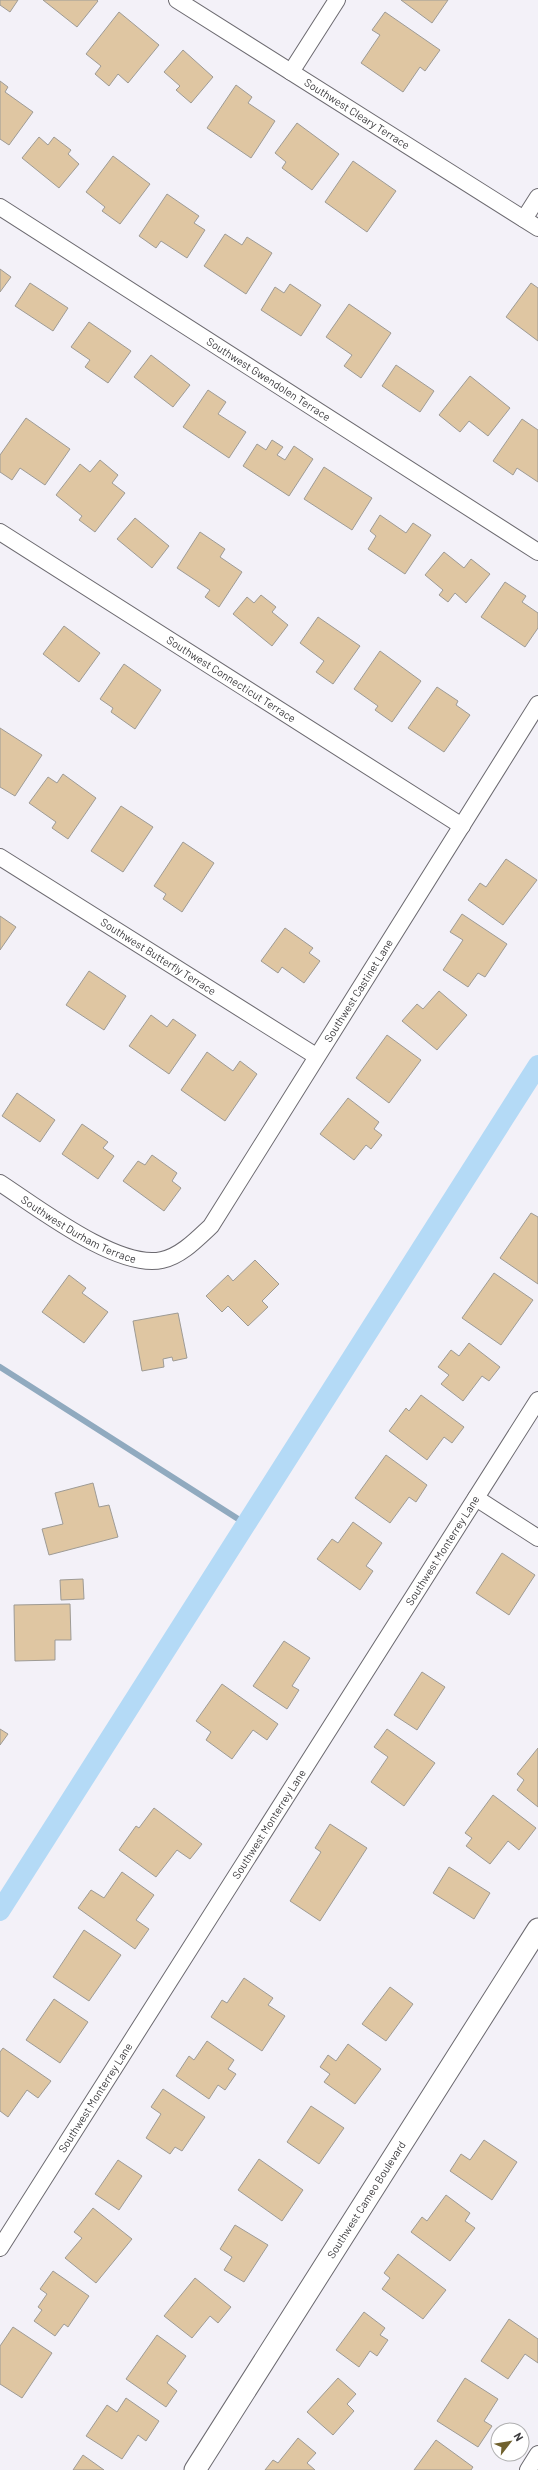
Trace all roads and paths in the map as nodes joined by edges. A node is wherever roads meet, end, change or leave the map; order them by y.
1 (177, 0) edge
2 (337, 0) edge
3 (291, 72) junction
4 (538, 197) edge
5 (0, 207) edge
6 (524, 219) junction
7 (538, 228) edge
8 (0, 532) edge
9 (538, 552) edge
10 (538, 704) edge
11 (462, 826) junction
12 (0, 857) edge
13 (316, 1056) junction
14 (0, 1183) edge
15 (162, 1260) joint
16 (538, 1400) edge
17 (476, 1498) junction
18 (538, 1538) edge
19 (538, 1929) edge
20 (0, 2248) edge
21 (538, 2454) edge
22 (195, 2470) edge
23 (528, 2470) edge

1 - 3 street, Southwest Cleary Terrace
2 - 3 street
3 - 6 street, Southwest Cleary Terrace
4 - 6 street
5 - 9 street, Southwest Gwendolen Terrace
6 - 7 street, Southwest Cleary Terrace
8 - 11 street, Southwest Connecticut Terrace
10 - 11 street, Southwest Castinet Lane
11 - 13 street, Southwest Castinet Lane
12 - 13 street, Southwest Butterfly Terrace
13 - 15 street, Southwest Castinet Lane
14 - 15 street, Southwest Durham Terrace
16 - 17 street, Southwest Monterrey Lane
17 - 18 street
17 - 20 street, Southwest Monterrey Lane
19 - 22 street, Southwest Cameo Boulevard
21 - 23 street

